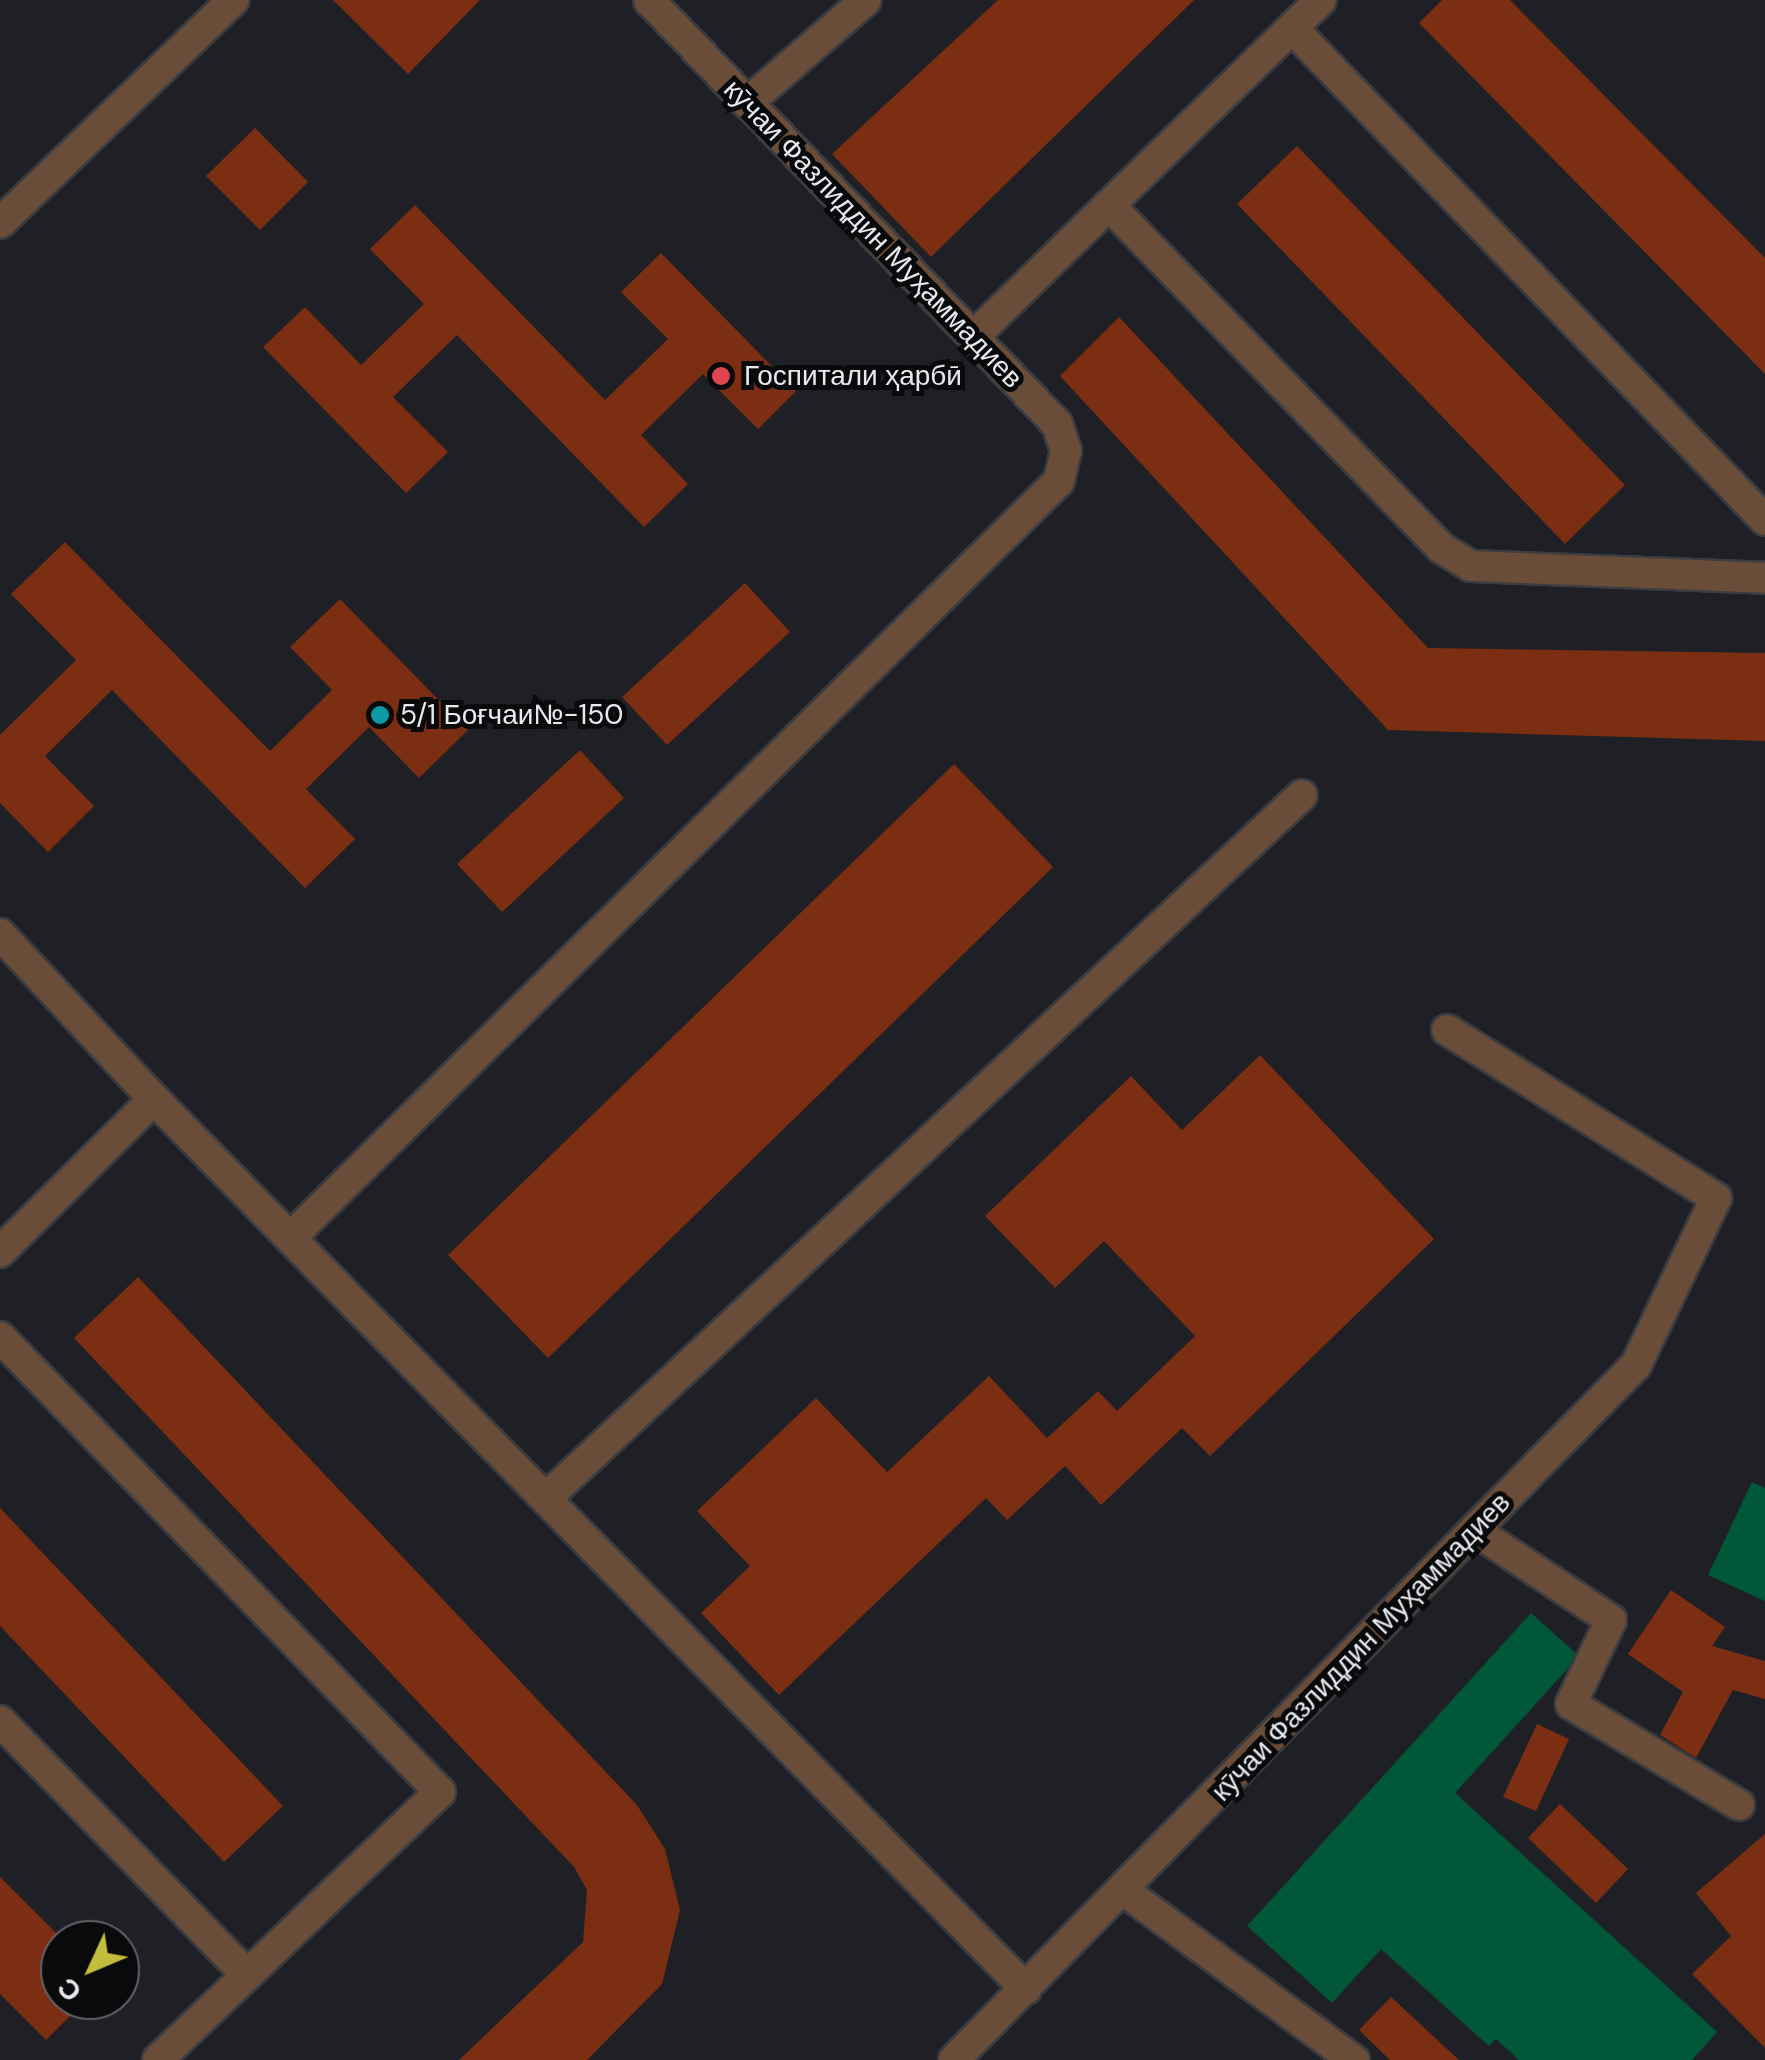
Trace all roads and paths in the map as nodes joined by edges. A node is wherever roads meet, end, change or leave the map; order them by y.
1 (233, 0) edge
2 (650, 0) edge
3 (866, 0) edge
4 (1320, 0) edge
5 (1292, 28) junction
6 (747, 104) junction
7 (1110, 205) junction
8 (0, 223) edge
9 (972, 337) junction
10 (1765, 520) edge
11 (1765, 578) edge
12 (1302, 794) dead end
13 (0, 934) edge
14 (1448, 1030) dead end
15 (154, 1100) junction
16 (290, 1238) junction
17 (0, 1252) edge
18 (0, 1336) edge
19 (546, 1498) junction
20 (1474, 1530) junction
21 (0, 1721) edge
22 (1739, 1806) dead end
23 (1123, 1890) junction
24 (246, 1974) junction
25 (1026, 1990) junction
26 (158, 2060) edge
27 (954, 2060) edge
28 (1354, 2060) edge

1 - 8 street
2 - 6 street, кӯчаи Фазлиддин Муҳаммадиев
3 - 6 street
4 - 5 street
5 - 7 street
5 - 10 street
6 - 9 street, кӯчаи Фазлиддин Муҳаммадиев
7 - 9 street
7 - 11 street
9 - 16 street, кӯчаи Фазлиддин Муҳаммадиев
12 - 19 street
13 - 15 street
14 - 20 street, кӯчаи Фазлиддин Муҳаммадиев
15 - 16 street
15 - 17 street
16 - 19 street
18 - 24 street
19 - 25 street
20 - 22 street
20 - 23 street, кӯчаи Фазлиддин Муҳаммадиев
21 - 24 street
23 - 25 street, кӯчаи Фазлиддин Муҳаммадиев
23 - 28 street
24 - 26 street
25 - 27 street, кӯчаи Фазлиддин Муҳаммадиев

